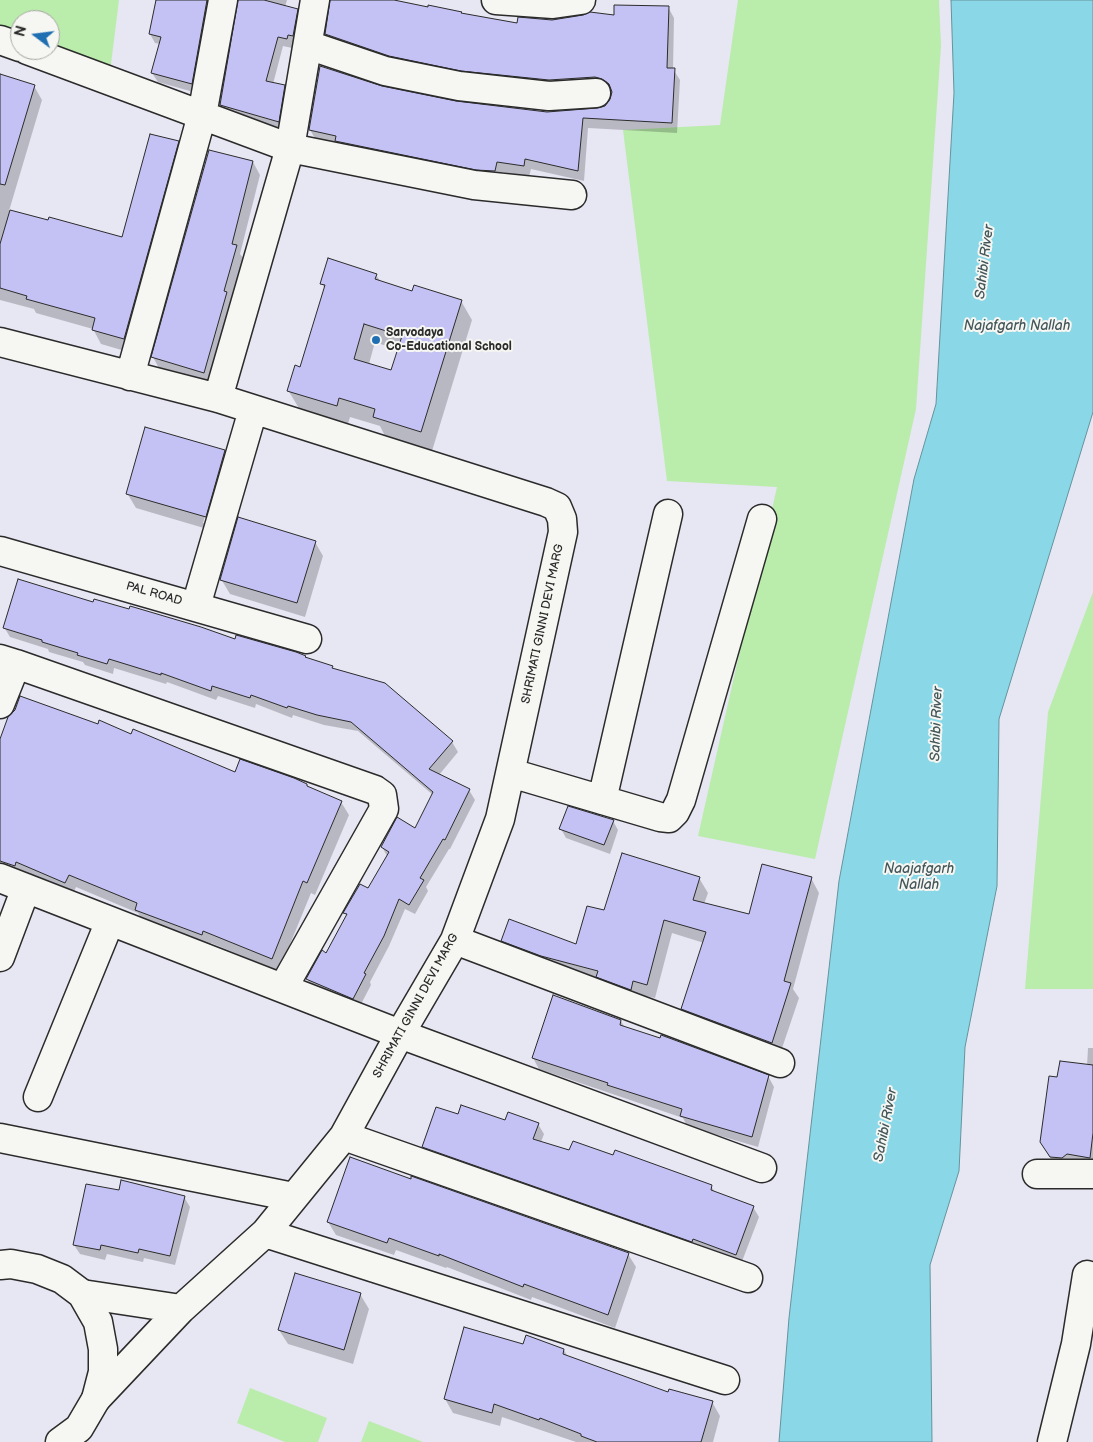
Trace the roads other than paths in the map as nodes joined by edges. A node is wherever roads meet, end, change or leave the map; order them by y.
1 (223, 0) edge
2 (315, 0) edge
3 (496, 0) edge
4 (581, 0) edge
5 (308, 45) junction
6 (54, 60) edge
7 (596, 94) dead end
8 (202, 115) junction
9 (290, 148) junction
10 (572, 195) dead end
11 (0, 342) edge
12 (130, 376) junction
13 (218, 398) junction
14 (253, 410) junction
15 (668, 514) dead end
16 (762, 519) dead end
17 (0, 551) edge
18 (196, 606) junction
19 (307, 639) dead end
20 (8, 662) edge
21 (0, 704) edge
22 (511, 773) junction
23 (602, 800) junction
24 (0, 878) edge
25 (26, 888) junction
26 (110, 921) junction
27 (455, 940) junction
28 (0, 957) edge
29 (283, 988) junction
30 (400, 1034) junction
31 (780, 1062) dead end
32 (38, 1097) dead end
33 (344, 1136) junction
34 (0, 1138) edge
35 (762, 1168) dead end
36 (1037, 1174) dead end
37 (1093, 1174) edge
38 (293, 1197) junction
39 (265, 1233) junction
40 (0, 1265) edge
41 (1087, 1275) dead end
42 (748, 1278) dead end
43 (82, 1294) junction
44 (181, 1309) junction
45 (1085, 1346) edge
46 (724, 1380) dead end
47 (96, 1399) junction
48 (70, 1437) edge
49 (1052, 1442) edge

1 - 8 street
2 - 5 street
3 - 4 street
5 - 7 street
5 - 9 street
6 - 8 street
8 - 9 street
8 - 12 street
9 - 10 street
9 - 13 street
11 - 12 street
12 - 13 street
13 - 14 street
14 - 18 street
14 - 22 street, SHRIMATI GINNI DEVI MARG
15 - 23 street
16 - 23 street
17 - 18 street, PAL ROAD
18 - 19 street, PAL ROAD
20 - 21 street
20 - 29 street
22 - 23 street
22 - 27 street, SHRIMATI GINNI DEVI MARG
24 - 25 street
25 - 26 street
25 - 28 street
26 - 29 street
26 - 32 street
27 - 30 street, SHRIMATI GINNI DEVI MARG
27 - 31 street
29 - 30 street
30 - 33 street, SHRIMATI GINNI DEVI MARG
30 - 35 street
33 - 38 street, SHRIMATI GINNI DEVI MARG
33 - 42 street
34 - 38 street
36 - 37 street
38 - 39 street, SHRIMATI GINNI DEVI MARG
39 - 44 street, SHRIMATI GINNI DEVI MARG
39 - 46 street
40 - 43 street
41 - 45 street
43 - 44 street
43 - 47 street
44 - 47 street, SHRIMATI GINNI DEVI MARG
45 - 49 street
47 - 48 street

